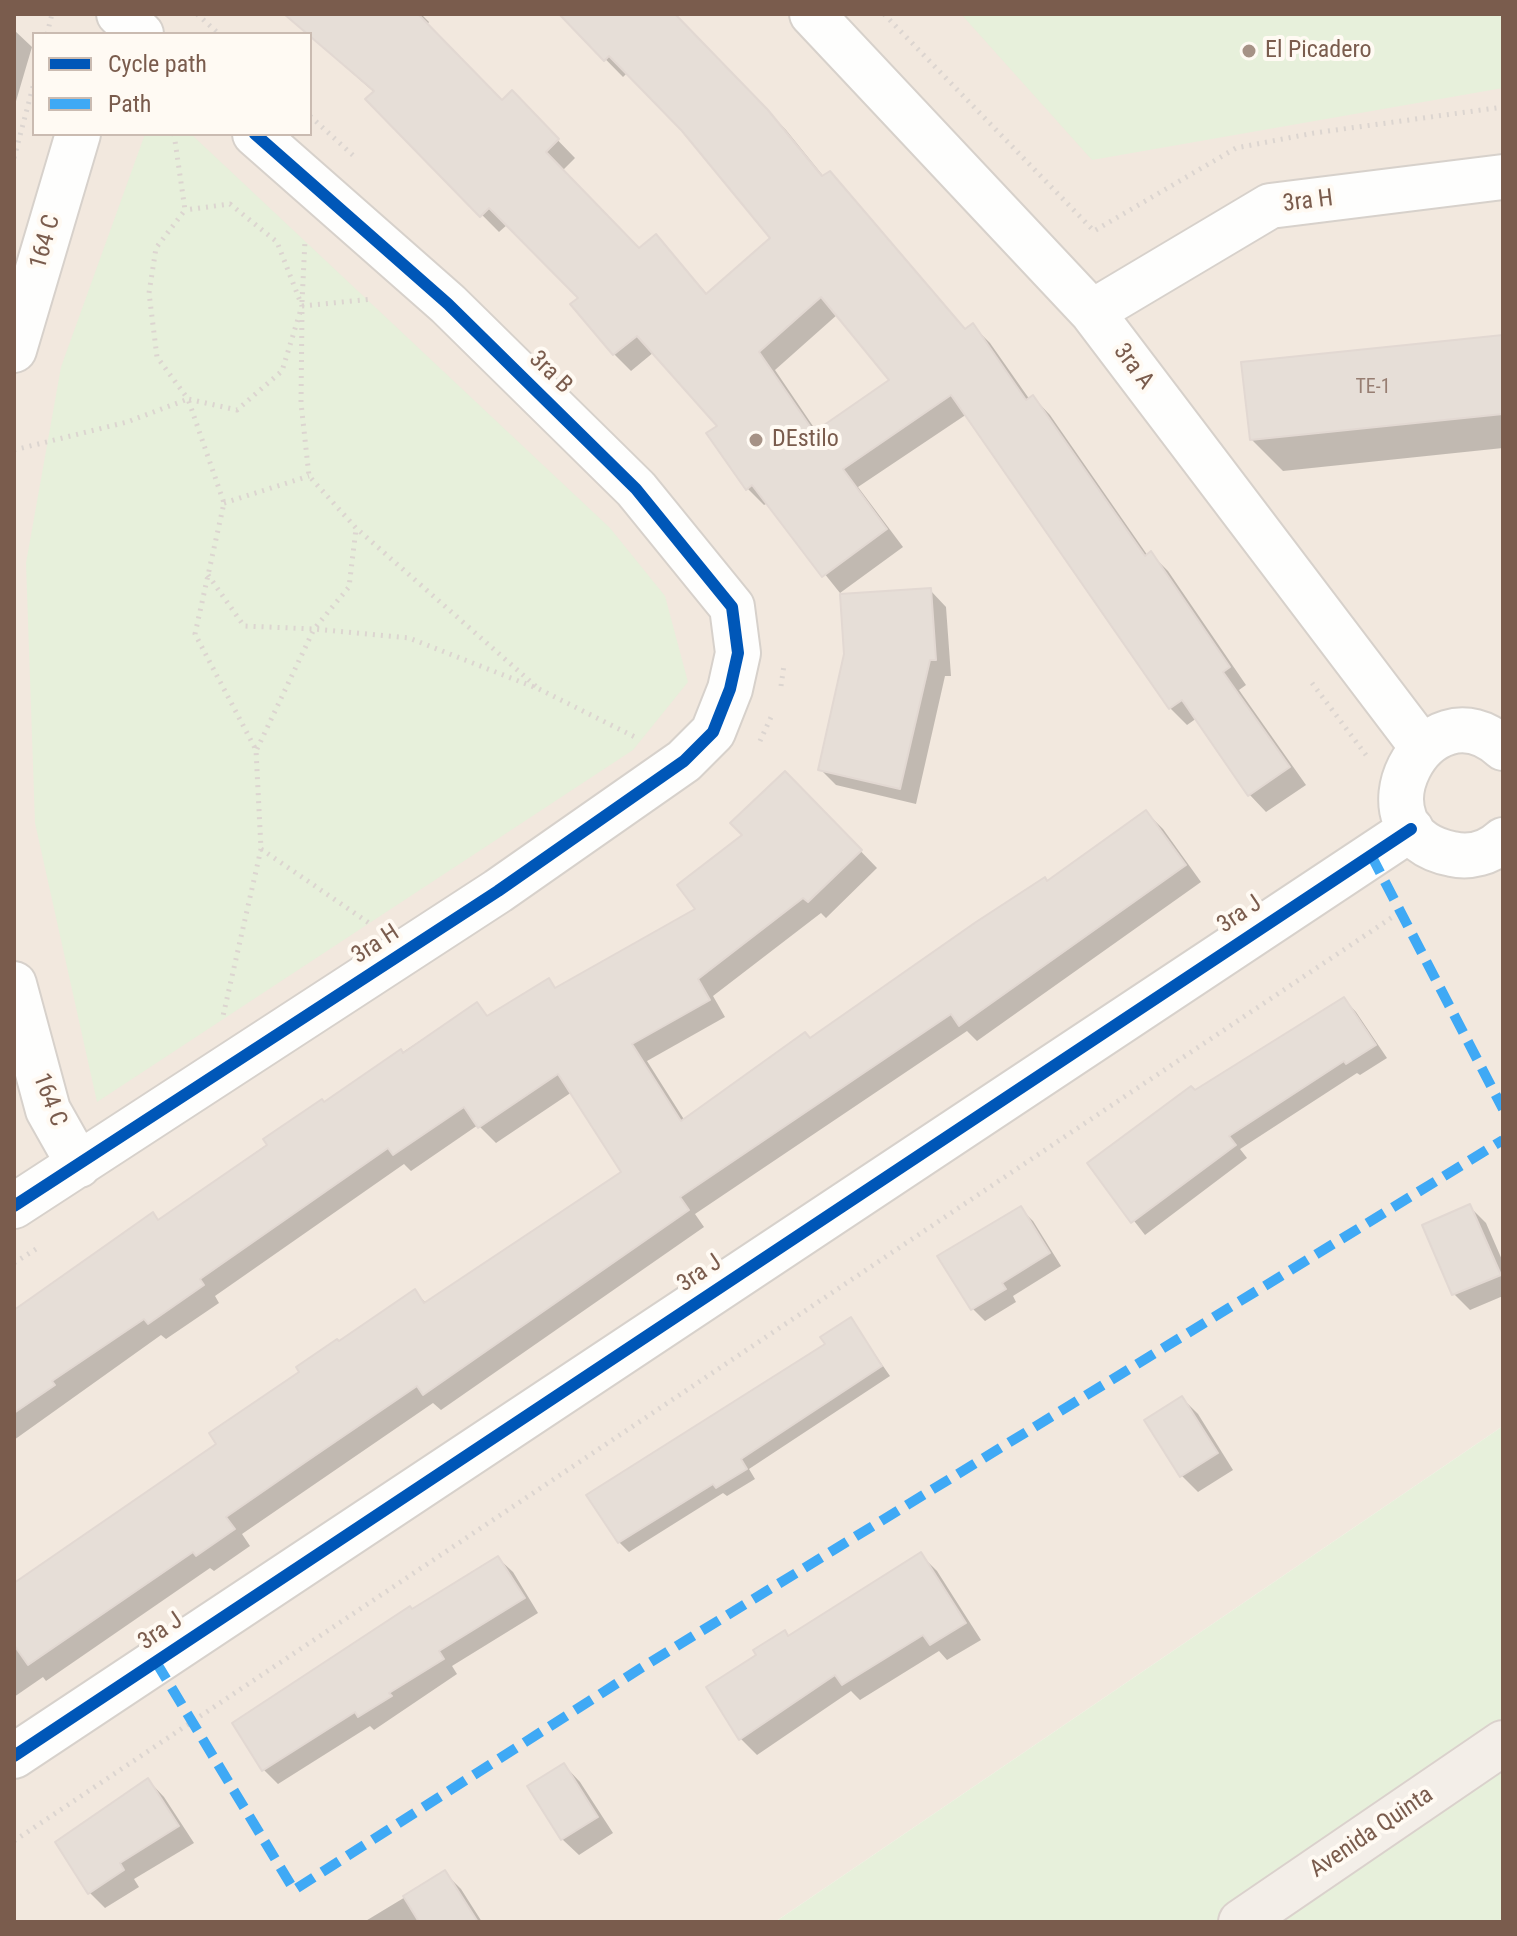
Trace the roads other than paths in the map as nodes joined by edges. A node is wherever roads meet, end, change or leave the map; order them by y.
1 (116, 14) edge
2 (812, 14) edge
3 (138, 32) edge
4 (77, 136) edge
5 (257, 136) edge
6 (1503, 177) edge
7 (1092, 312) junction
8 (14, 350) edge
9 (730, 689) joint
10 (1422, 747) junction
11 (1503, 748) edge
12 (1411, 829) junction
13 (1503, 840) edge
14 (14, 984) edge
15 (79, 1165) junction
16 (14, 1206) edge
17 (1503, 1743) edge
18 (14, 1756) edge
19 (1241, 1922) edge

1 - 3 street
2 - 7 street, 3ra A
4 - 8 street, 164 C
5 - 9 street, 3ra B
6 - 7 street, 3ra H
7 - 10 street, 3ra A
9 - 15 street, 3ra H
10 - 11 street
10 - 12 street
12 - 13 street
12 - 18 street, 3ra J
14 - 15 street, 164 C
15 - 16 street, 3ra H
17 - 19 main road, Avenida Quinta

